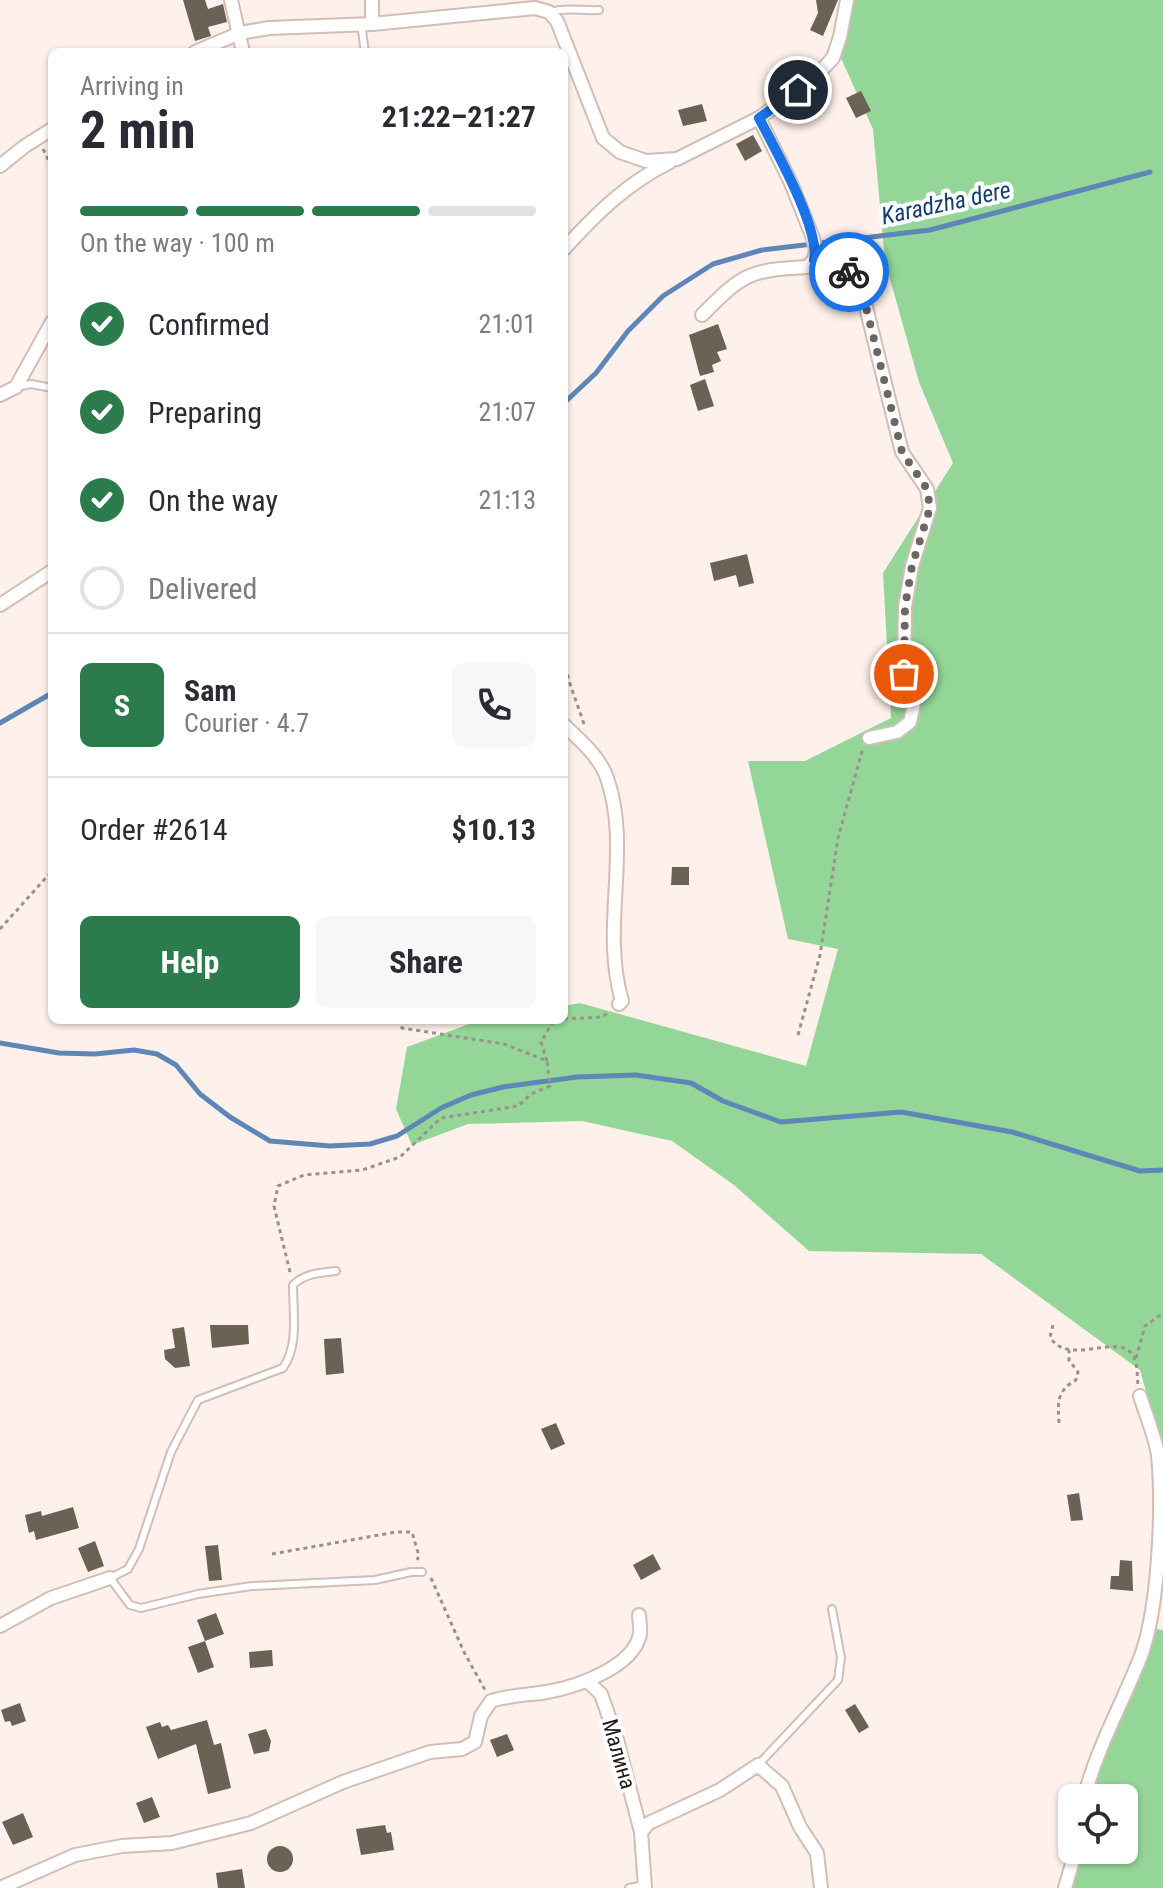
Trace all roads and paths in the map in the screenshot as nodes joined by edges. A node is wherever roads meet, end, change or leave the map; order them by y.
1 (231, 0) edge
2 (372, 0) edge
3 (847, 0) edge
4 (599, 10) dead end
5 (549, 12) junction
6 (366, 24) junction
7 (240, 33) junction
8 (204, 48) edge
9 (242, 48) edge
10 (365, 48) edge
11 (568, 48) edge
12 (568, 49) edge
13 (759, 118) junction
14 (48, 132) edge
15 (38, 139) junction
16 (48, 159) edge
17 (677, 159) junction
18 (0, 166) edge
19 (568, 245) edge
20 (814, 249) junction
21 (702, 315) dead end
22 (48, 329) edge
23 (16, 387) junction
24 (48, 387) edge
25 (0, 395) edge
26 (48, 574) edge
27 (0, 605) edge
28 (568, 677) edge
29 (568, 729) edge
30 (587, 732) dead end
31 (869, 738) joint
32 (48, 875) edge
33 (0, 929) edge
34 (619, 1004) joint
35 (568, 1019) edge
36 (399, 1024) edge
37 (552, 1024) edge
38 (798, 1035) dead end
39 (547, 1061) junction
40 (336, 1271) dead end
41 (293, 1285) junction
42 (1163, 1313) edge
43 (1053, 1325) dead end
44 (1069, 1350) junction
45 (1135, 1361) junction
46 (1140, 1396) joint
47 (1059, 1423) dead end
48 (272, 1554) dead end
49 (411, 1572) junction
50 (422, 1572) joint
51 (110, 1578) junction
52 (832, 1609) dead end
53 (639, 1615) dead end
54 (0, 1626) edge
55 (587, 1681) junction
56 (491, 1701) junction
57 (758, 1765) junction
58 (1088, 1784) edge
59 (641, 1832) junction
60 (1072, 1864) edge
61 (645, 1887) edge
62 (0, 1888) edge
63 (629, 1888) edge
64 (821, 1888) edge
65 (1065, 1888) edge

1 - 7 street
2 - 6 street
3 - 13 street
4 - 5 lane
5 - 6 street
5 - 11 street
6 - 7 street
6 - 10 lane
7 - 8 street
7 - 9 street
12 - 17 street
13 - 17 street
13 - 20 street
14 - 15 street
15 - 16 path
15 - 18 street
17 - 19 street
20 - 21 street
20 - 31 street
22 - 23 street
23 - 24 lane
23 - 25 street
26 - 27 street
28 - 30 path
29 - 34 street
31 - 38 path
32 - 33 path
34 - 35 path
36 - 39 path
37 - 39 path
39 - 41 path
40 - 41 lane
41 - 51 lane
42 - 45 path
43 - 44 path
44 - 45 path
44 - 47 path
45 - 46 path
46 - 58 street
48 - 49 path
49 - 50 lane
49 - 51 lane
50 - 56 path
51 - 54 street
52 - 57 lane
53 - 55 street
55 - 56 street
55 - 59 street, Малина
56 - 62 street
57 - 59 street
57 - 64 street
59 - 61 street, Малина
60 - 65 street
61 - 63 lane

